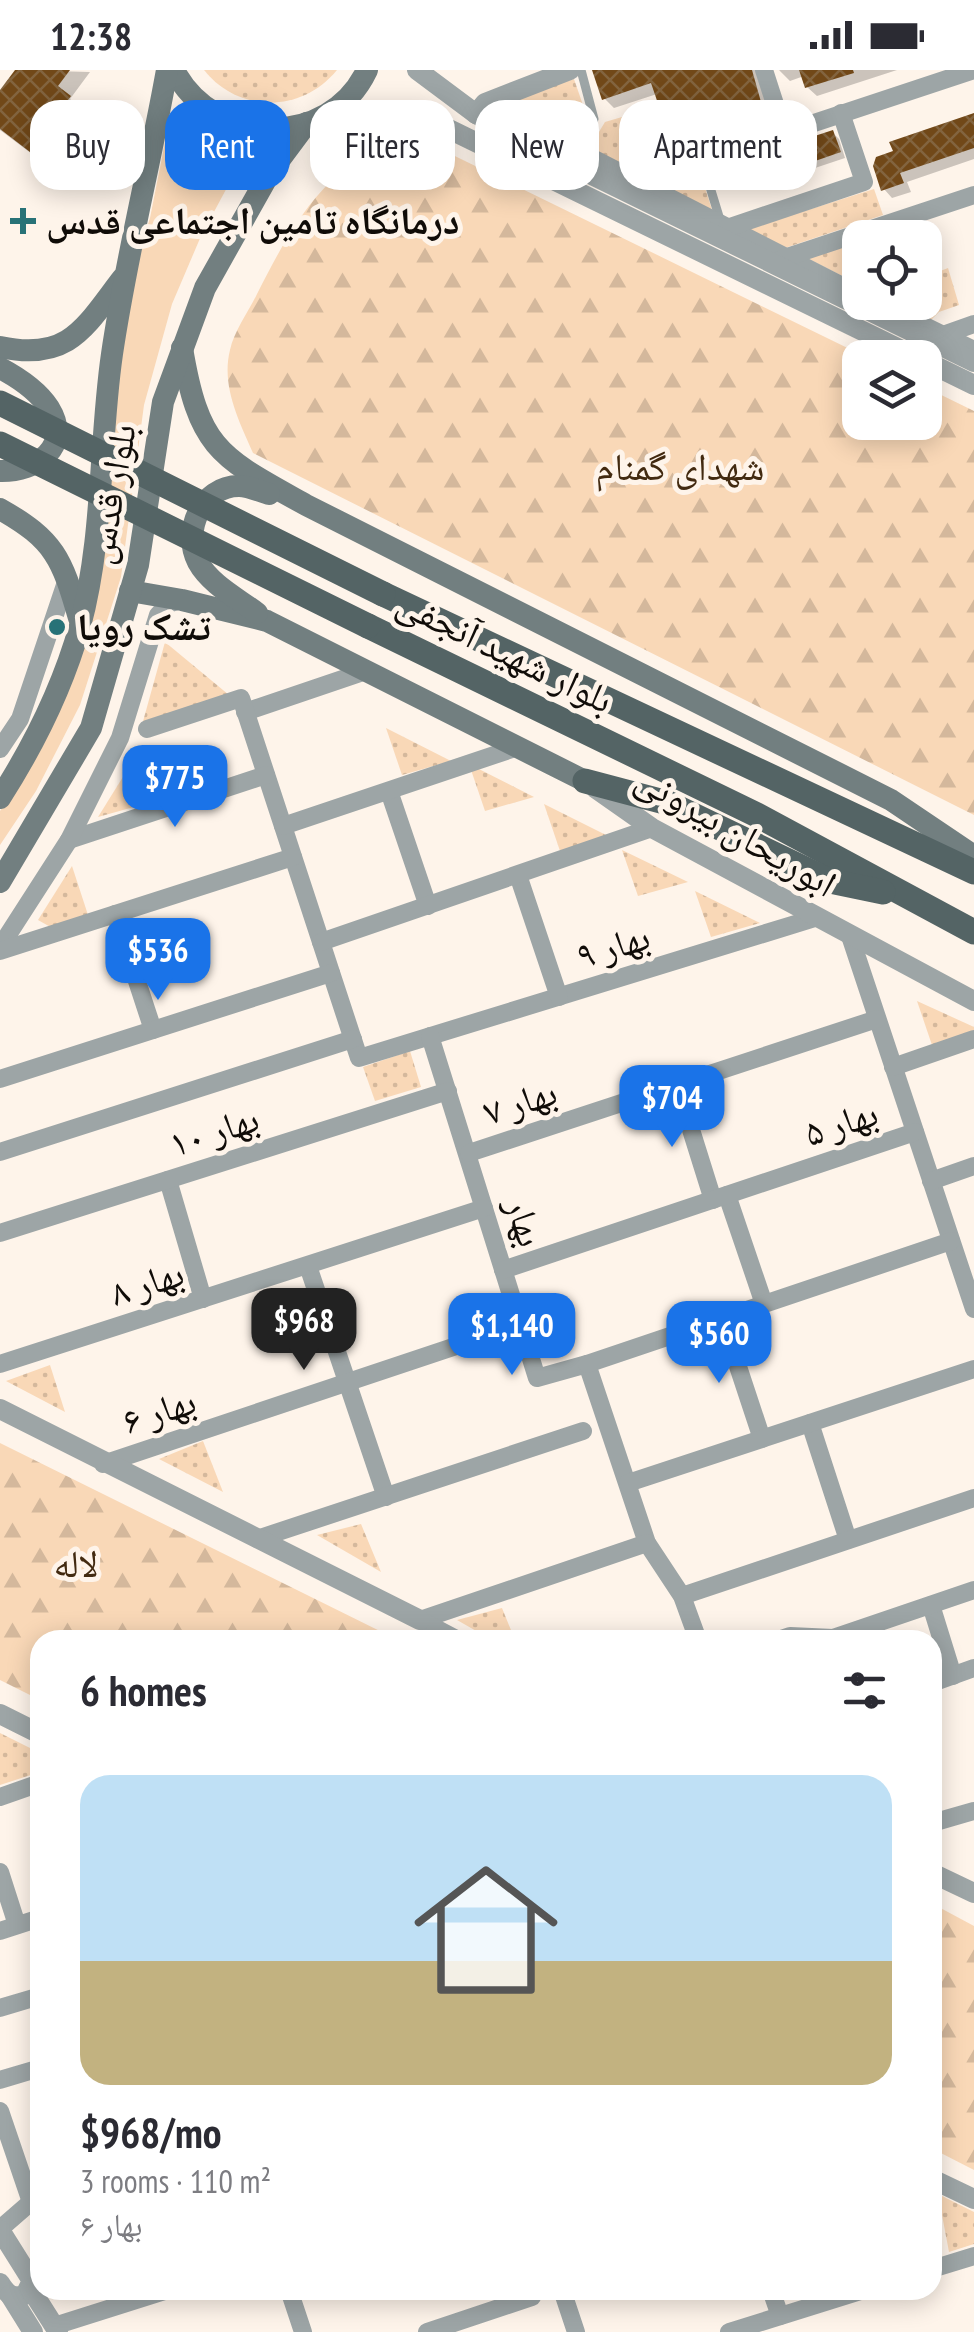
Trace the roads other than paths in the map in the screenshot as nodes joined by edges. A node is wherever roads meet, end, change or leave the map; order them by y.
1 (170, 70) edge
2 (367, 70) edge
3 (416, 70) edge
4 (570, 70) edge
5 (581, 70) edge
6 (764, 70) edge
7 (974, 70) edge
8 (537, 74) edge
9 (346, 100) edge
10 (495, 100) edge
11 (589, 100) edge
12 (774, 100) edge
13 (475, 106) edge
14 (841, 114) junction
15 (310, 121) edge
16 (817, 122) edge
17 (310, 127) edge
18 (455, 132) edge
19 (640, 190) edge
20 (641, 190) edge
21 (711, 190) edge
22 (974, 196) edge
23 (724, 227) junction
24 (778, 260) junction
25 (124, 276) junction
26 (842, 287) edge
27 (913, 320) edge
28 (974, 324) edge
29 (943, 335) junction
30 (881, 340) edge
31 (0, 347) edge
32 (182, 348) junction
33 (974, 350) edge
34 (974, 362) edge
35 (0, 368) edge
36 (942, 369) edge
37 (974, 385) edge
38 (0, 403) edge
39 (0, 444) edge
40 (0, 471) edge
41 (306, 505) junction
42 (4, 515) edge
43 (67, 578) junction
44 (130, 591) junction
45 (182, 600) junction
46 (267, 621) junction
47 (80, 624) junction
48 (150, 632) junction
49 (366, 671) junction
50 (243, 705) junction
51 (147, 729) dead end
52 (518, 748) junction
53 (0, 749) edge
54 (266, 775) junction
55 (585, 781) junction
56 (389, 792) junction
57 (0, 798) edge
58 (282, 826) junction
59 (652, 828) junction
60 (69, 840) junction
61 (974, 856) edge
62 (293, 857) junction
63 (974, 872) edge
64 (518, 874) junction
65 (0, 882) edge
66 (912, 898) junction
67 (428, 906) junction
68 (115, 914) junction
69 (815, 918) junction
70 (974, 932) edge
71 (850, 936) junction
72 (321, 942) junction
73 (0, 949) edge
74 (331, 973) junction
75 (559, 996) junction
76 (974, 1001) edge
77 (878, 1019) junction
78 (152, 1030) junction
79 (430, 1036) junction
80 (353, 1039) junction
81 (974, 1039) edge
82 (893, 1066) junction
83 (0, 1078) edge
84 (676, 1085) junction
85 (448, 1091) junction
86 (915, 1132) junction
87 (0, 1152) edge
88 (469, 1154) junction
89 (974, 1166) edge
90 (168, 1180) junction
91 (931, 1181) junction
92 (720, 1197) junction
93 (484, 1208) junction
94 (0, 1233) edge
95 (951, 1240) junction
96 (308, 1266) junction
97 (503, 1270) junction
98 (972, 1297) edge
99 (203, 1299) junction
100 (764, 1304) junction
101 (722, 1318) junction
102 (519, 1325) junction
103 (0, 1364) edge
104 (587, 1364) junction
105 (974, 1369) edge
106 (348, 1384) junction
107 (0, 1409) edge
108 (810, 1423) junction
109 (583, 1431) dead end
110 (762, 1439) junction
111 (104, 1464) junction
112 (628, 1484) junction
113 (386, 1497) junction
114 (974, 1498) edge
115 (257, 1539) junction
116 (848, 1540) junction
117 (646, 1542) junction
118 (974, 1590) edge
119 (682, 1596) junction
120 (931, 1605) junction
121 (420, 1620) junction
122 (439, 1630) edge
123 (694, 1630) edge
124 (856, 1630) edge
125 (939, 1630) edge
126 (942, 1640) edge
127 (974, 1668) edge
128 (953, 1676) junction
129 (942, 1680) edge
130 (0, 1714) edge
131 (30, 1729) edge
132 (30, 1786) edge
133 (0, 1797) edge
134 (974, 1810) edge
135 (942, 1821) edge
136 (0, 1872) edge
137 (942, 1877) edge
138 (974, 1894) edge
139 (9, 1928) edge
140 (30, 1999) edge
141 (0, 2008) edge
142 (30, 2071) edge
143 (0, 2080) edge
144 (0, 2110) edge
145 (942, 2183) edge
146 (30, 2187) edge
147 (974, 2199) edge
148 (30, 2204) edge
149 (0, 2230) edge
150 (974, 2256) edge
151 (942, 2266) edge
152 (30, 2288) joint
153 (5, 2289) edge
154 (38, 2300) edge
155 (139, 2300) edge
156 (292, 2300) edge
157 (523, 2300) edge
158 (565, 2300) edge
159 (774, 2300) edge
160 (832, 2300) edge
161 (780, 2316) junction
162 (56, 2329) edge
163 (32, 2332) edge
164 (303, 2332) edge
165 (428, 2332) edge
166 (576, 2332) edge
167 (728, 2332) edge

1 - 15 main road
1 - 25 main road, بلوار قدس
2 - 9 main road, بلوار قدس
3 - 13 street
4 - 8 street
5 - 11 lane
6 - 12 street
7 - 14 street
8 - 10 street
14 - 16 street
14 - 23 street
17 - 32 main road, بلوار قدس
18 - 30 street
19 - 24 street
20 - 23 street
21 - 23 lane
22 - 24 street
23 - 24 street
24 - 26 street
24 - 34 street
25 - 31 main road
25 - 47 main road, بلوار قدس
27 - 29 street
28 - 29 street
29 - 33 street
32 - 41 main road
32 - 44 main road, بلوار قدس
35 - 40 main road
36 - 37 street
38 - 63 main road, بلوار شهید آنجفی, bridge
39 - 66 main road, بلوار شهید آنجفی, bridge
41 - 46 main road
41 - 61 main road
42 - 43 main road
43 - 47 main road
43 - 53 street
44 - 45 main road, ابوریحان بیرونی
44 - 48 street
44 - 65 main road, بلوار قدس
45 - 46 main road, ابوریحان بیرونی
45 - 48 street
46 - 49 main road, ابوریحان بیرونی
47 - 57 main road, بلوار قدس
48 - 60 street
49 - 50 street
49 - 52 main road, ابوریحان بیرونی
50 - 51 street
50 - 54 street
52 - 55 main road, ابوریحان بیرونی
52 - 56 street
54 - 58 street
54 - 60 street
55 - 59 street, ابوریحان بیرونی
55 - 66 main road
56 - 58 street
56 - 67 street
58 - 62 street
59 - 64 street
59 - 69 street, ابوریحان بیرونی
60 - 73 street
62 - 68 street
62 - 72 street
64 - 67 street
64 - 75 street
66 - 70 main road, بلوار شهید آنجفی
67 - 72 street
68 - 73 street
68 - 78 street
69 - 71 street, ابوریحان بیرونی
69 - 75 street, بهار ۹
71 - 76 street, ابوریحان بیرونی
71 - 77 street
72 - 74 street
74 - 78 street
74 - 80 street
75 - 79 street, بهار ۹
77 - 82 street
77 - 84 street, بهار ۷
78 - 83 street
79 - 80 street, بهار ۹
79 - 85 street, بهار
80 - 87 street
81 - 82 street
82 - 86 street
84 - 88 street, بهار ۷
84 - 92 street
85 - 88 street, بهار
85 - 90 street, بهار ۱۰
86 - 91 street
86 - 92 street, بهار ۵
88 - 93 street, بهار
89 - 91 street
90 - 94 street, بهار ۱۰
90 - 99 street
91 - 95 street
92 - 97 street, بهار ۵
92 - 100 street
93 - 96 street, بهار ۸
93 - 97 street, بهار
95 - 98 street
95 - 100 street
96 - 99 street, بهار ۸
96 - 106 street
97 - 102 street, بهار
99 - 103 street, بهار ۸
100 - 101 street
101 - 104 street
101 - 110 street
102 - 104 street, بهار
102 - 106 street, بهار ۶
104 - 112 street
105 - 108 street
106 - 111 street, بهار ۶
106 - 113 street
107 - 111 street
108 - 110 street
108 - 116 street
109 - 113 street
110 - 112 street
111 - 115 street
112 - 117 street
113 - 115 street
114 - 116 street
115 - 121 street
116 - 119 street
117 - 119 street
117 - 121 street
118 - 120 street
119 - 123 street
120 - 124 street
120 - 125 street
121 - 122 street
126 - 128 street
127 - 128 street
128 - 129 street
130 - 131 street
132 - 133 street
134 - 135 street
136 - 139 street
137 - 138 street
140 - 141 street
142 - 143 street
144 - 146 street
145 - 147 street
148 - 149 street
149 - 152 street
150 - 151 street
152 - 153 street
153 - 163 street
154 - 162 street
155 - 162 street
156 - 164 street
157 - 165 street
158 - 166 street
159 - 161 street
160 - 161 street
161 - 167 street

